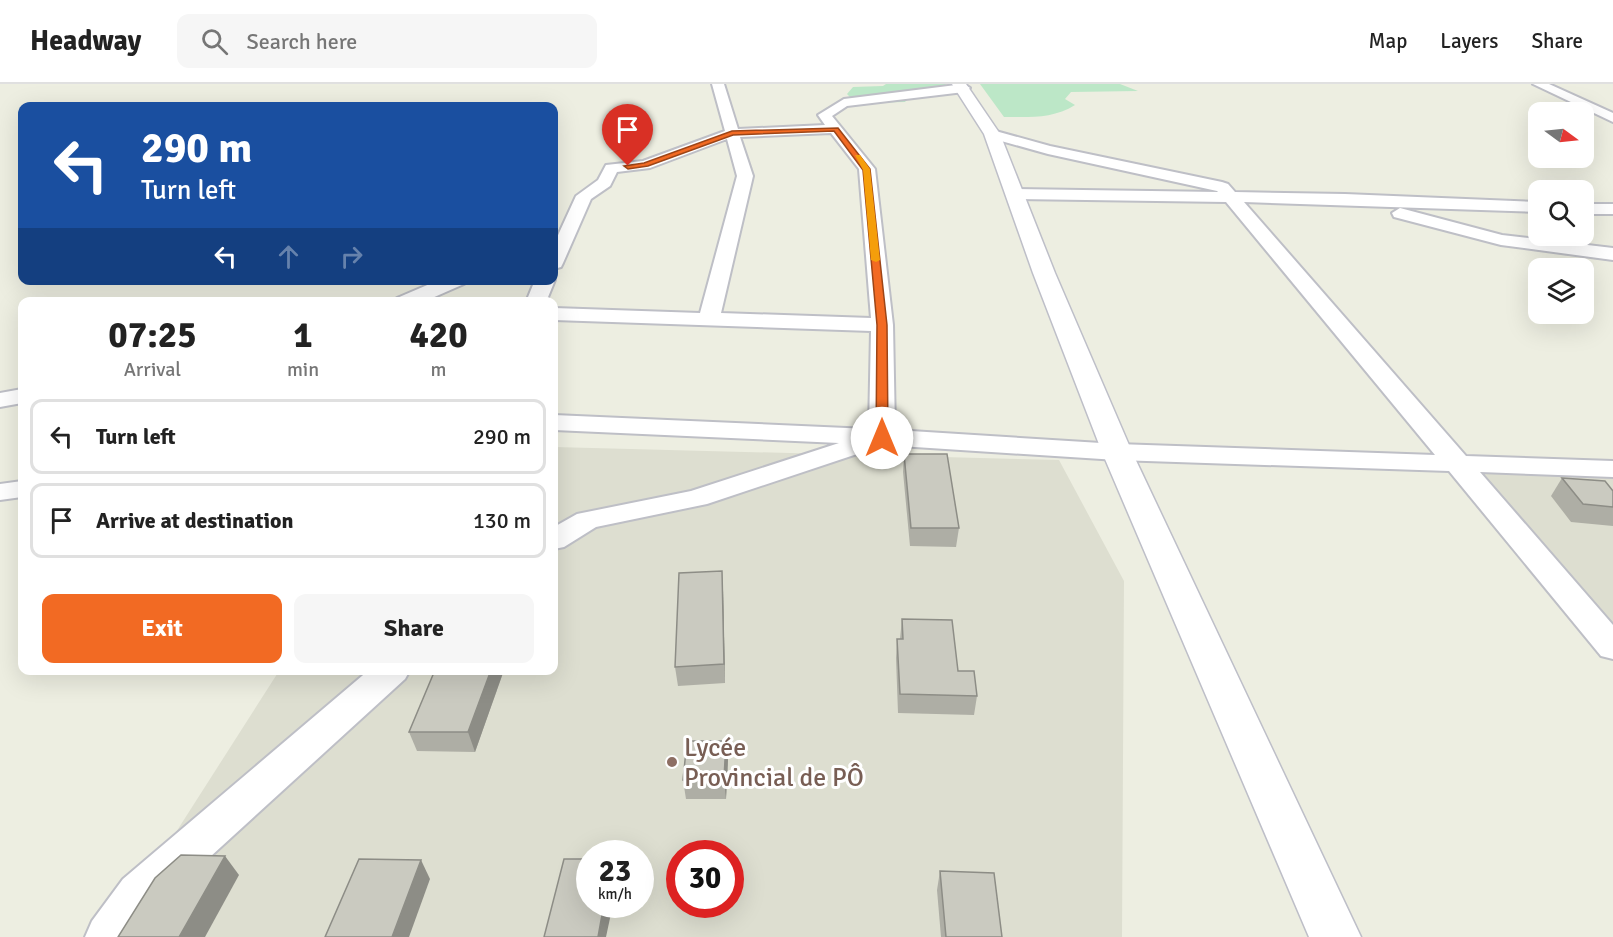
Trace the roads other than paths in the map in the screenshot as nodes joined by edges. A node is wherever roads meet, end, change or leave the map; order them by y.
1 (718, 84) edge
2 (1539, 84) edge
3 (962, 86) edge
4 (1613, 118) edge
5 (835, 129) junction
6 (732, 133) junction
7 (992, 134) junction
8 (1015, 194) junction
9 (1232, 196) junction
10 (1345, 199) junction
11 (1528, 207) edge
12 (1594, 209) edge
13 (1613, 209) edge
14 (572, 222) junction
15 (558, 233) edge
16 (558, 254) edge
17 (1613, 254) edge
18 (445, 285) edge
19 (416, 297) edge
20 (558, 314) edge
21 (709, 318) junction
22 (882, 325) junction
23 (18, 397) edge
24 (0, 400) edge
25 (558, 422) edge
26 (882, 438) junction
27 (1117, 452) junction
28 (1454, 462) junction
29 (1613, 469) edge
30 (18, 490) edge
31 (0, 492) edge
32 (558, 538) edge
33 (1613, 647) edge
34 (387, 675) edge
35 (108, 937) edge
36 (1335, 937) edge

1 - 6 street
2 - 4 street
3 - 5 street
3 - 7 main road
5 - 6 street
5 - 22 street
6 - 14 street
6 - 21 street
7 - 8 main road
7 - 9 street
8 - 9 street
8 - 27 main road
9 - 10 street
9 - 28 street
10 - 11 street
10 - 17 street
12 - 13 street
14 - 15 street
14 - 16 street
18 - 19 street
20 - 21 street
21 - 22 street
22 - 26 street
23 - 24 street
25 - 26 street
26 - 27 street
26 - 32 street
27 - 28 street
27 - 36 main road
28 - 29 street
28 - 33 street
30 - 31 street
34 - 35 street

